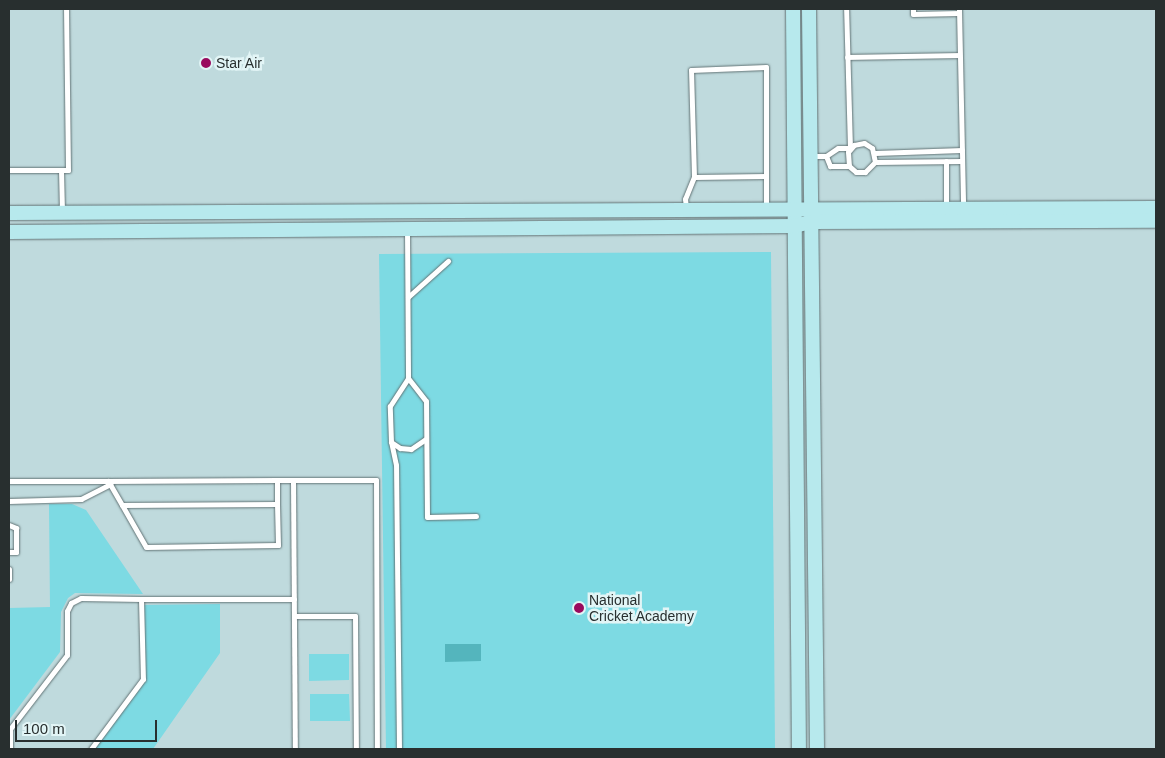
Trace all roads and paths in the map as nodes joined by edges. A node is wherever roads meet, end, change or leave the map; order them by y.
1 (66, 9) edge
2 (793, 9) edge
3 (809, 9) edge
4 (846, 9) edge
5 (913, 9) edge
6 (959, 11) edge
7 (960, 55) junction
8 (847, 57) junction
9 (850, 148) junction
10 (962, 150) junction
11 (875, 152) junction
12 (811, 156) junction
13 (826, 156) junction
14 (946, 161) junction
15 (962, 161) junction
16 (875, 162) junction
17 (849, 166) junction
18 (9, 170) edge
19 (61, 170) junction
20 (766, 176) junction
21 (694, 177) junction
22 (946, 206) junction
23 (766, 207) junction
24 (794, 207) junction
25 (811, 207) junction
26 (963, 207) junction
27 (686, 208) junction
28 (1156, 208) edge
29 (62, 212) junction
30 (9, 213) edge
31 (1156, 221) edge
32 (811, 222) junction
33 (794, 226) junction
34 (408, 229) junction
35 (9, 232) edge
36 (448, 261) dead end
37 (408, 298) junction
38 (408, 378) junction
39 (427, 439) junction
40 (391, 442) junction
41 (277, 480) junction
42 (293, 480) junction
43 (9, 481) edge
44 (110, 482) junction
45 (9, 501) edge
46 (277, 504) junction
47 (122, 505) junction
48 (476, 516) dead end
49 (9, 525) edge
50 (9, 552) edge
51 (9, 570) edge
52 (9, 579) edge
53 (141, 599) junction
54 (294, 599) junction
55 (294, 616) junction
56 (10, 749) edge
57 (92, 749) edge
58 (295, 749) edge
59 (356, 749) edge
60 (377, 749) edge
61 (399, 749) edge
62 (799, 749) edge
63 (817, 749) edge

1 - 19 lane
2 - 24 main road
3 - 12 main road
4 - 8 lane
5 - 6 lane
6 - 7 lane
7 - 8 lane
7 - 10 lane
8 - 9 lane
9 - 11 lane
9 - 13 lane
9 - 17 lane
10 - 11 lane
10 - 15 lane
11 - 16 lane
12 - 13 lane
12 - 25 main road
13 - 17 lane
14 - 15 lane
14 - 16 lane
14 - 22 lane
15 - 26 lane
16 - 17 lane
18 - 19 lane
19 - 29 lane
20 - 21 lane
20 - 21 lane
20 - 23 lane
21 - 27 lane
22 - 25 main road
22 - 26 main road
23 - 24 main road
23 - 27 main road
24 - 25 main road
24 - 33 main road
25 - 32 main road
26 - 28 main road
27 - 29 main road
29 - 30 main road
31 - 32 main road
32 - 33 main road
32 - 63 main road
33 - 34 main road
33 - 62 main road
34 - 35 main road
34 - 37 lane
36 - 37 lane
37 - 38 lane
38 - 39 lane
38 - 40 lane
39 - 40 lane
39 - 48 lane
40 - 61 lane
41 - 42 lane
41 - 44 lane
41 - 46 lane
42 - 54 lane
42 - 60 lane
43 - 44 lane
44 - 45 lane
44 - 47 lane
46 - 47 lane
46 - 47 lane
49 - 50 lane
51 - 52 lane
53 - 54 lane
53 - 56 lane
53 - 57 lane
54 - 55 lane
55 - 58 lane
55 - 59 lane

